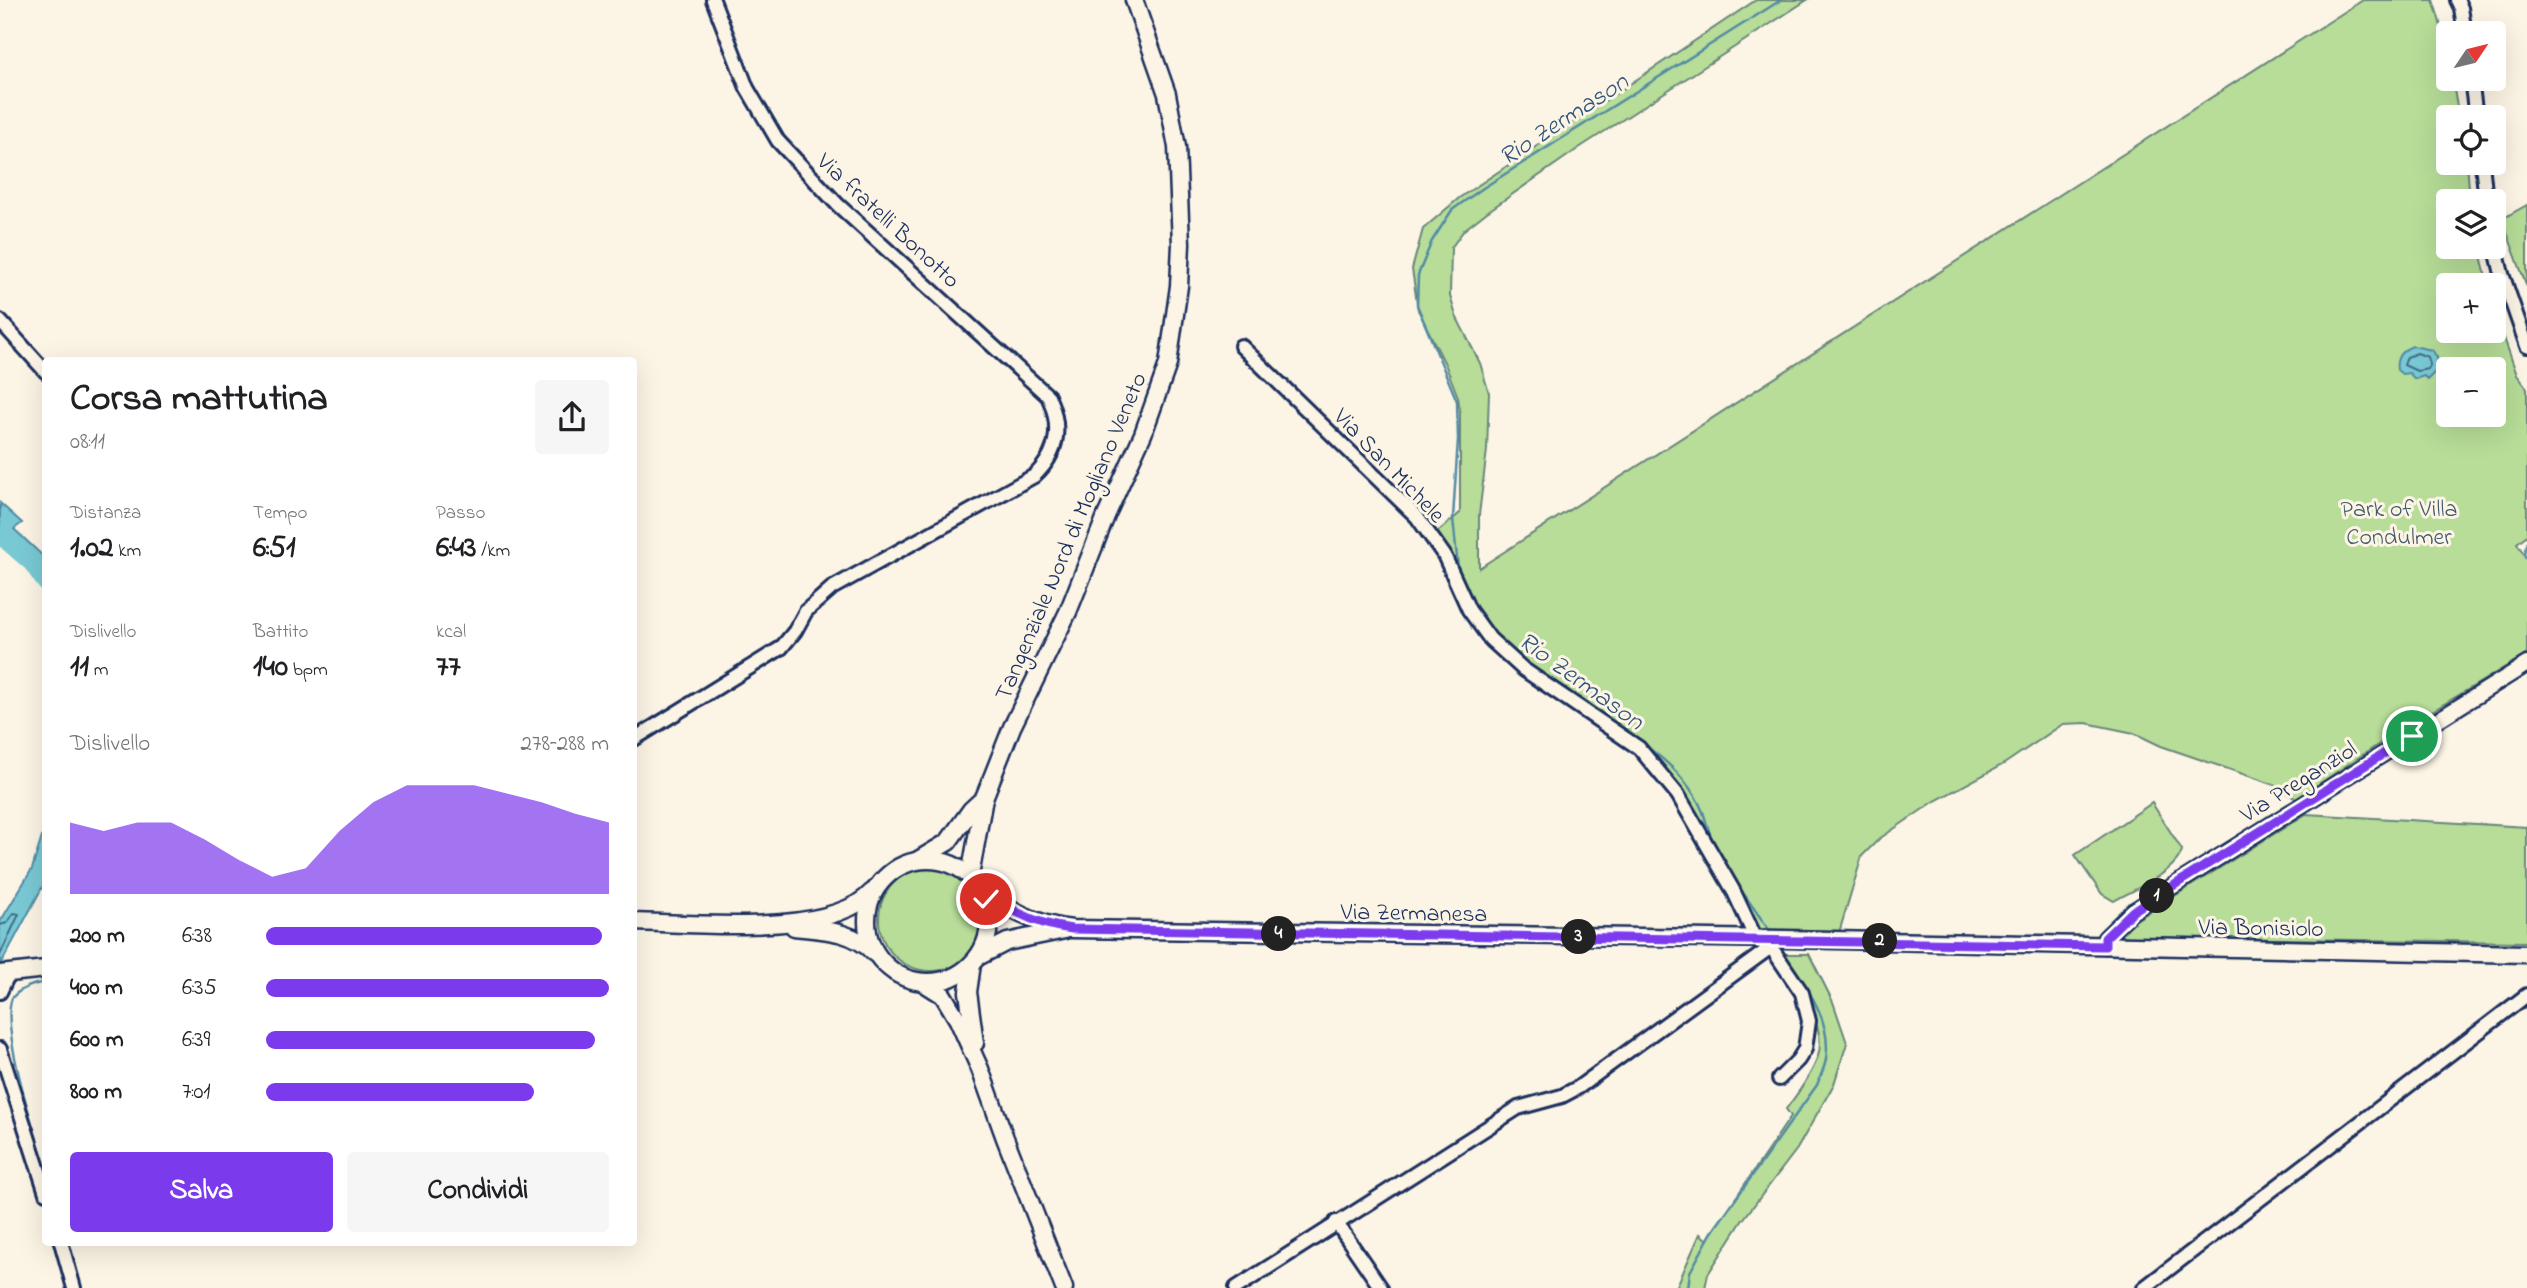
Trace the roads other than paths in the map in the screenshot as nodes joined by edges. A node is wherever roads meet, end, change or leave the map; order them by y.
1 (713, 0) edge
2 (1134, 0) edge
3 (2457, 0) edge
4 (2463, 21) edge
5 (2498, 259) edge
6 (0, 321) edge
7 (1241, 346) dead end
8 (2527, 346) edge
9 (42, 368) edge
10 (2527, 664) edge
11 (637, 737) edge
12 (984, 797) junction
13 (917, 860) junction
14 (973, 879) junction
15 (874, 890) junction
16 (637, 922) edge
17 (768, 924) junction
18 (1072, 929) junction
19 (1756, 939) junction
20 (1778, 943) junction
21 (2105, 946) junction
22 (2527, 954) edge
23 (878, 957) junction
24 (975, 961) junction
25 (42, 969) edge
26 (4, 974) edge
27 (922, 983) junction
28 (0, 992) edge
29 (2527, 995) edge
30 (0, 1049) edge
31 (980, 1069) junction
32 (1779, 1079) dead end
33 (42, 1180) edge
34 (1336, 1222) junction
35 (62, 1246) edge
36 (74, 1288) edge
37 (1065, 1288) edge
38 (1236, 1288) edge
39 (1381, 1288) edge
40 (2144, 1288) edge

1 - 11 street, Via fratelli Bonotto
2 - 12 main road, Tangenziale Nord di Mogliano Veneto
3 - 4 street
5 - 8 street
6 - 9 street
7 - 19 street, Via San Michele
10 - 21 street, Via Preganziol
12 - 13 main road, Tangenziale Nord di Mogliano Veneto
12 - 14 main road, Tangenziale Nord di Mogliano Veneto
13 - 14 main road, Via Zermanesa
13 - 15 main road
14 - 18 main road, Via Zermanesa
14 - 24 main road
15 - 17 main road
15 - 23 main road
16 - 17 main road
17 - 23 main road
18 - 19 main road, Via Zermanesa
18 - 24 main road, Via Zermanesa
19 - 20 main road, Via Zermanesa
20 - 21 main road, Via Bonisiolo
20 - 32 street
20 - 34 street
21 - 22 main road, Via Bonisiolo
23 - 27 main road
24 - 27 main road, Via Zermanesa
24 - 31 main road
25 - 26 main road
26 - 28 street
27 - 31 main road
29 - 40 street
30 - 33 street
31 - 37 main road
34 - 38 street
34 - 39 street
35 - 36 street

